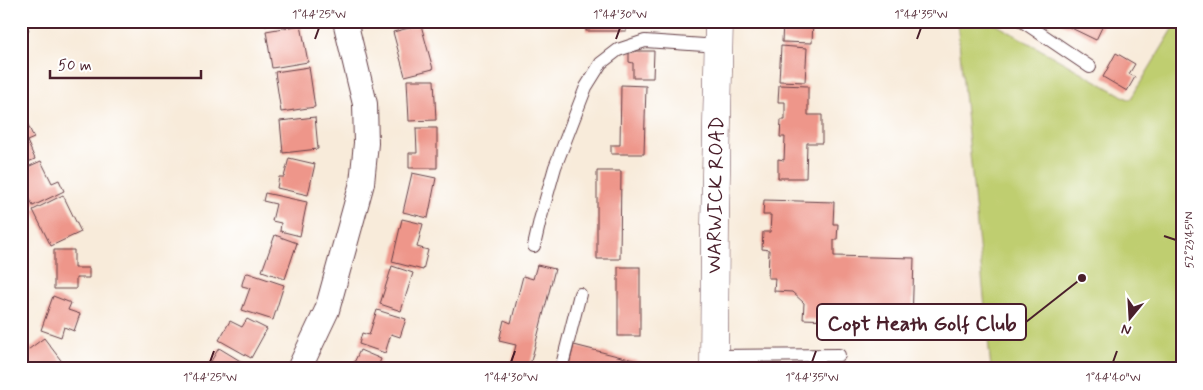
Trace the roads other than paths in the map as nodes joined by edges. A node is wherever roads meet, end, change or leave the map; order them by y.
1 (345, 21) edge
2 (1022, 21) edge
3 (719, 34) edge
4 (1090, 67) dead end
5 (534, 246) dead end
6 (580, 294) dead end
7 (840, 355) dead end
8 (714, 363) edge
9 (299, 369) edge
10 (560, 369) edge

1 - 9 street
2 - 4 lane
3 - 5 lane
3 - 8 main road, WARWICK ROAD
6 - 10 lane
7 - 8 lane

